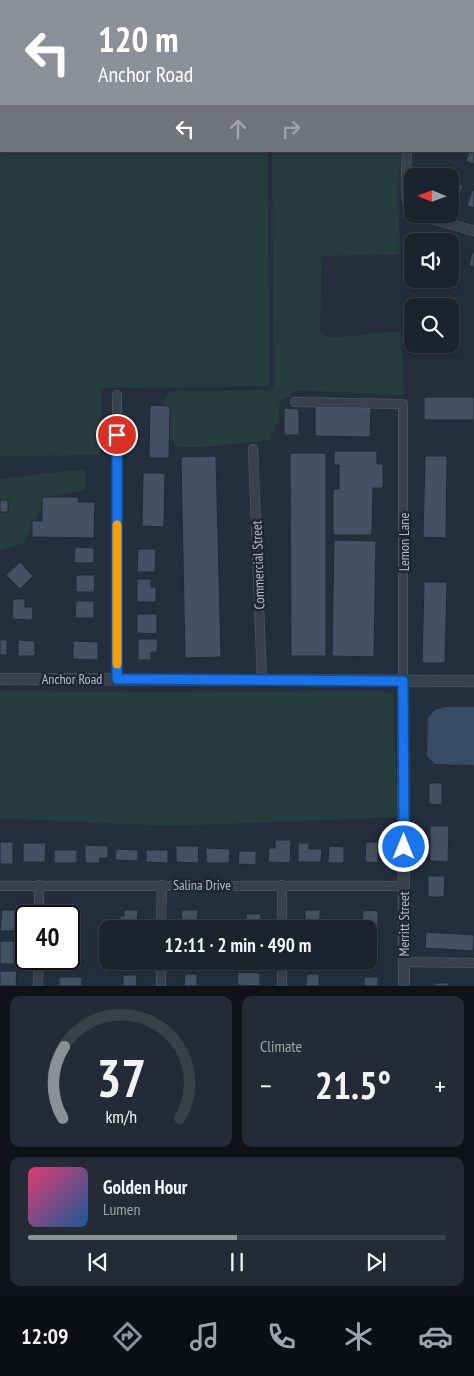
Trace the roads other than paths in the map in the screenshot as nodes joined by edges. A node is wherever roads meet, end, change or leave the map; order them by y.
1 (407, 152) edge
2 (407, 168) edge
3 (448, 223) edge
4 (474, 231) edge
5 (117, 395) dead end
6 (295, 402) dead end
7 (253, 448) dead end
8 (0, 679) edge
9 (117, 679) junction
10 (262, 681) junction
11 (403, 681) junction
12 (474, 681) edge
13 (39, 885) junction
14 (162, 885) junction
15 (282, 885) junction
16 (0, 886) edge
17 (404, 886) junction
18 (39, 905) edge
19 (161, 920) edge
20 (282, 920) edge
21 (404, 962) junction
22 (474, 962) edge
23 (38, 970) edge
24 (161, 970) edge
25 (282, 970) edge
26 (38, 986) edge
27 (161, 986) edge
28 (282, 986) edge
29 (404, 986) edge

1 - 2 street
3 - 4 street
5 - 9 street
6 - 11 street, Lemon Lane
7 - 10 street, Commercial Street
8 - 9 street, Anchor Road
9 - 10 street, Anchor Road
10 - 11 street, Anchor Road
11 - 12 street, Anchor Road
11 - 17 street, Merritt Street
13 - 14 street, Salina Drive
13 - 16 street, Salina Drive
13 - 18 street
14 - 15 street, Salina Drive
14 - 19 street
15 - 17 street, Salina Drive
15 - 20 street
17 - 21 street, Merritt Street
21 - 22 street
21 - 29 street, Merritt Street
23 - 26 street
24 - 27 street
25 - 28 street

